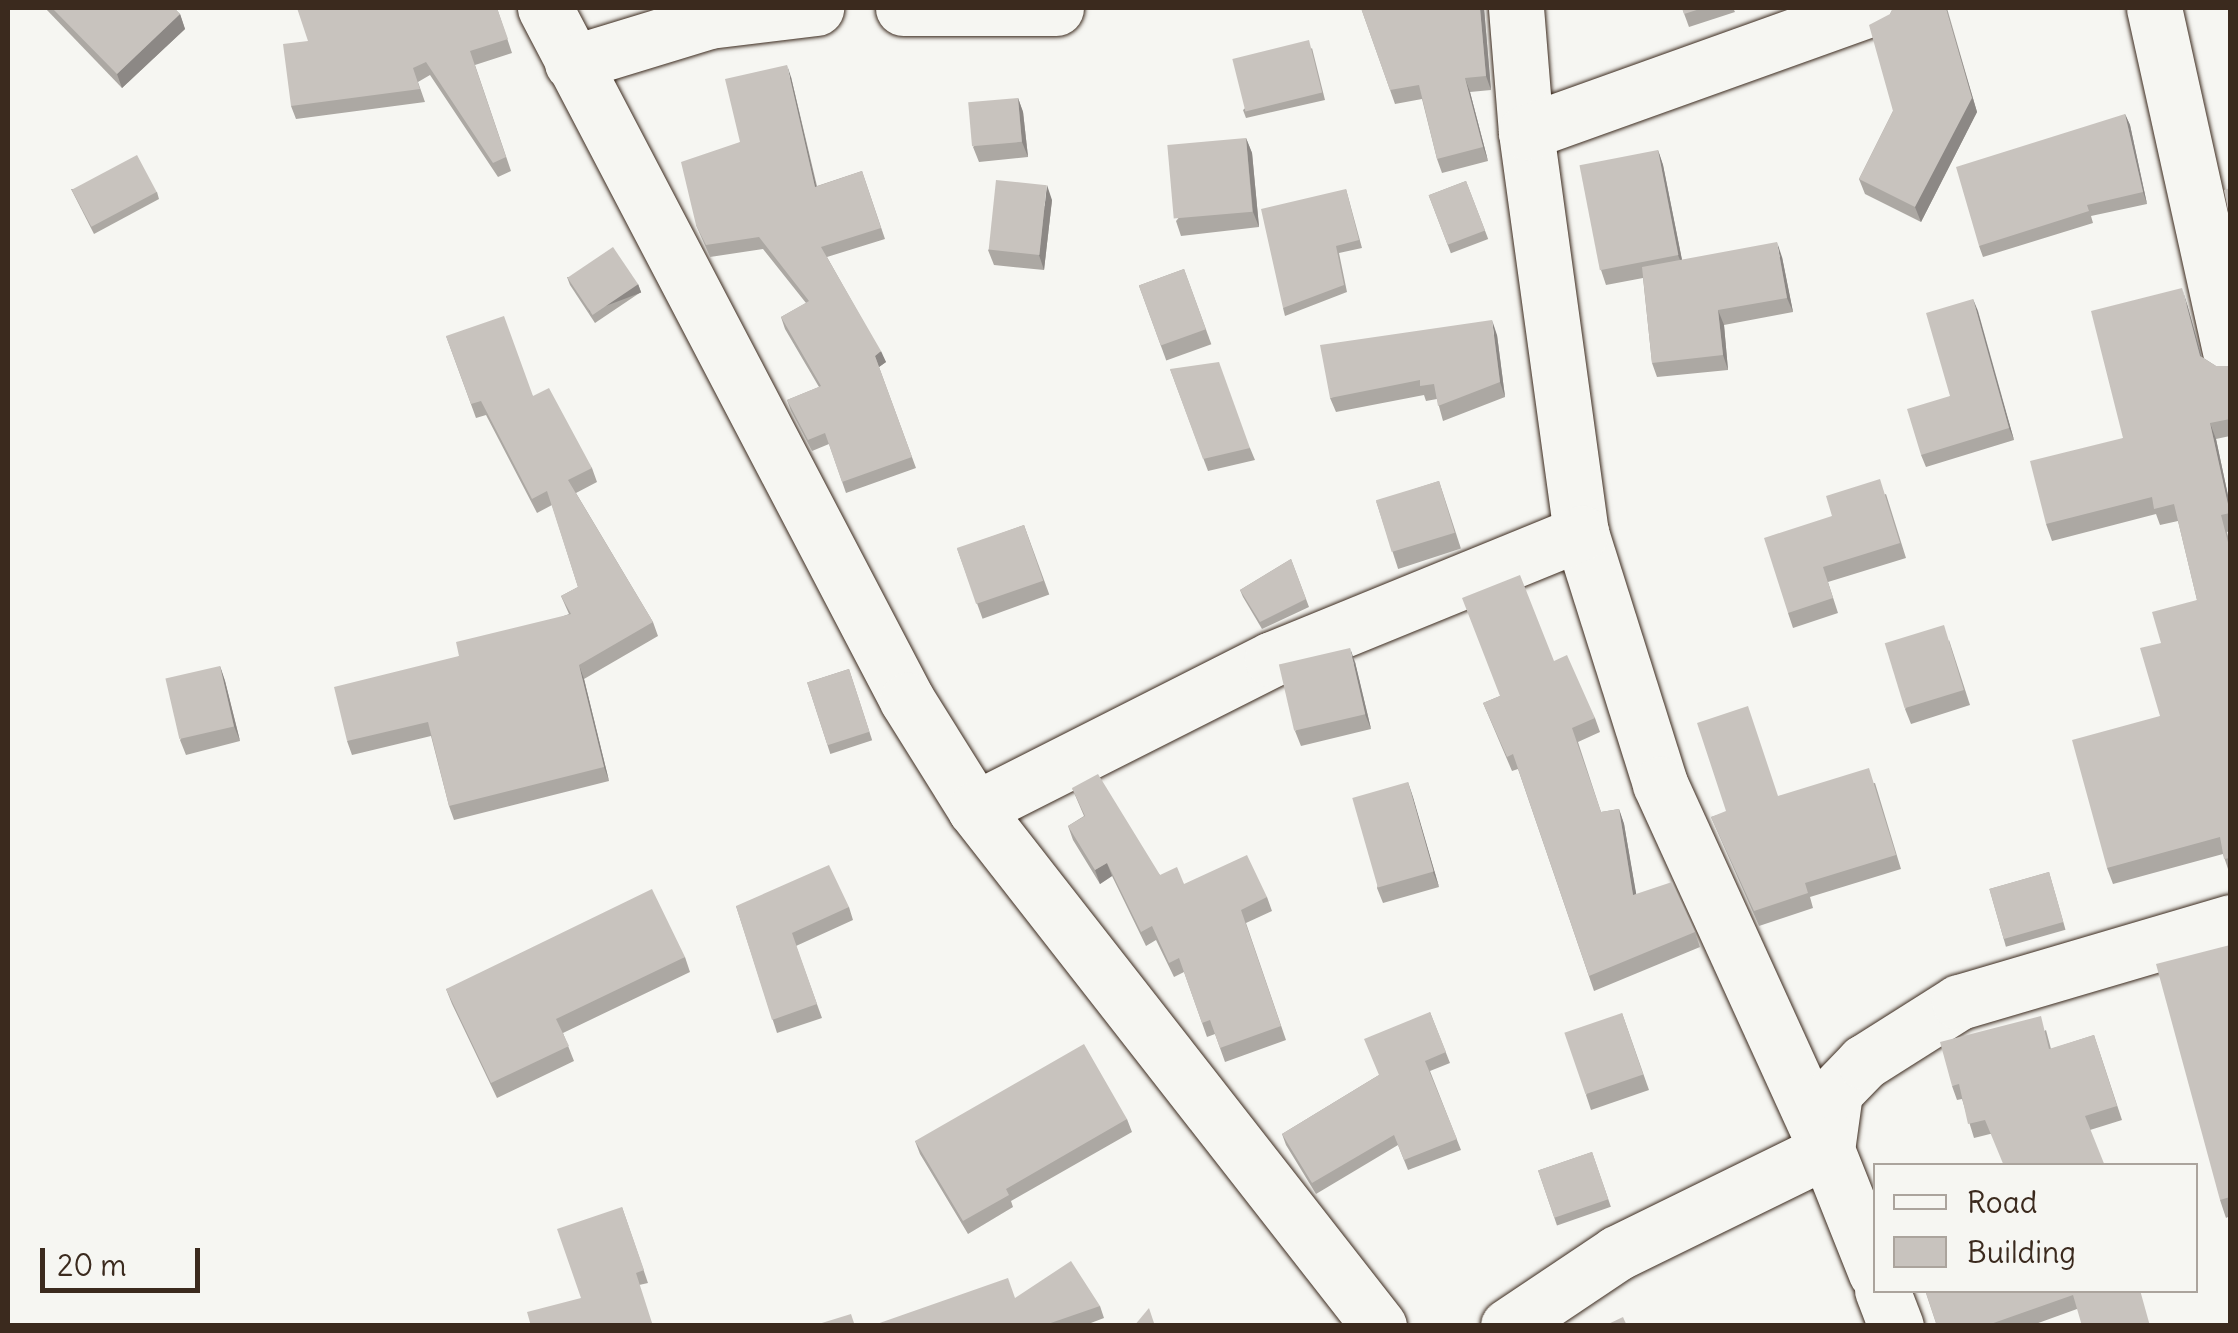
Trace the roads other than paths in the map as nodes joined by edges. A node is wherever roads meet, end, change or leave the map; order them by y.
1 (544, 8) edge
2 (816, 8) edge
3 (903, 8) edge
4 (1056, 8) edge
5 (1516, 8) edge
6 (1872, 8) edge
7 (2154, 8) edge
8 (572, 64) junction
9 (1526, 132) junction
10 (2230, 352) edge
11 (1581, 533) junction
12 (975, 809) junction
13 (2230, 922) edge
14 (1827, 1150) junction
15 (1873, 1265) edge
16 (1883, 1293) edge
17 (1380, 1326) edge
18 (1508, 1326) edge
19 (1896, 1326) edge

1 - 8 street
2 - 8 street
3 - 4 street
5 - 9 street
6 - 9 street
7 - 10 street
8 - 12 street
9 - 11 street
11 - 12 street
11 - 14 street
12 - 17 street
13 - 14 street
14 - 15 street
14 - 18 street
16 - 19 street

